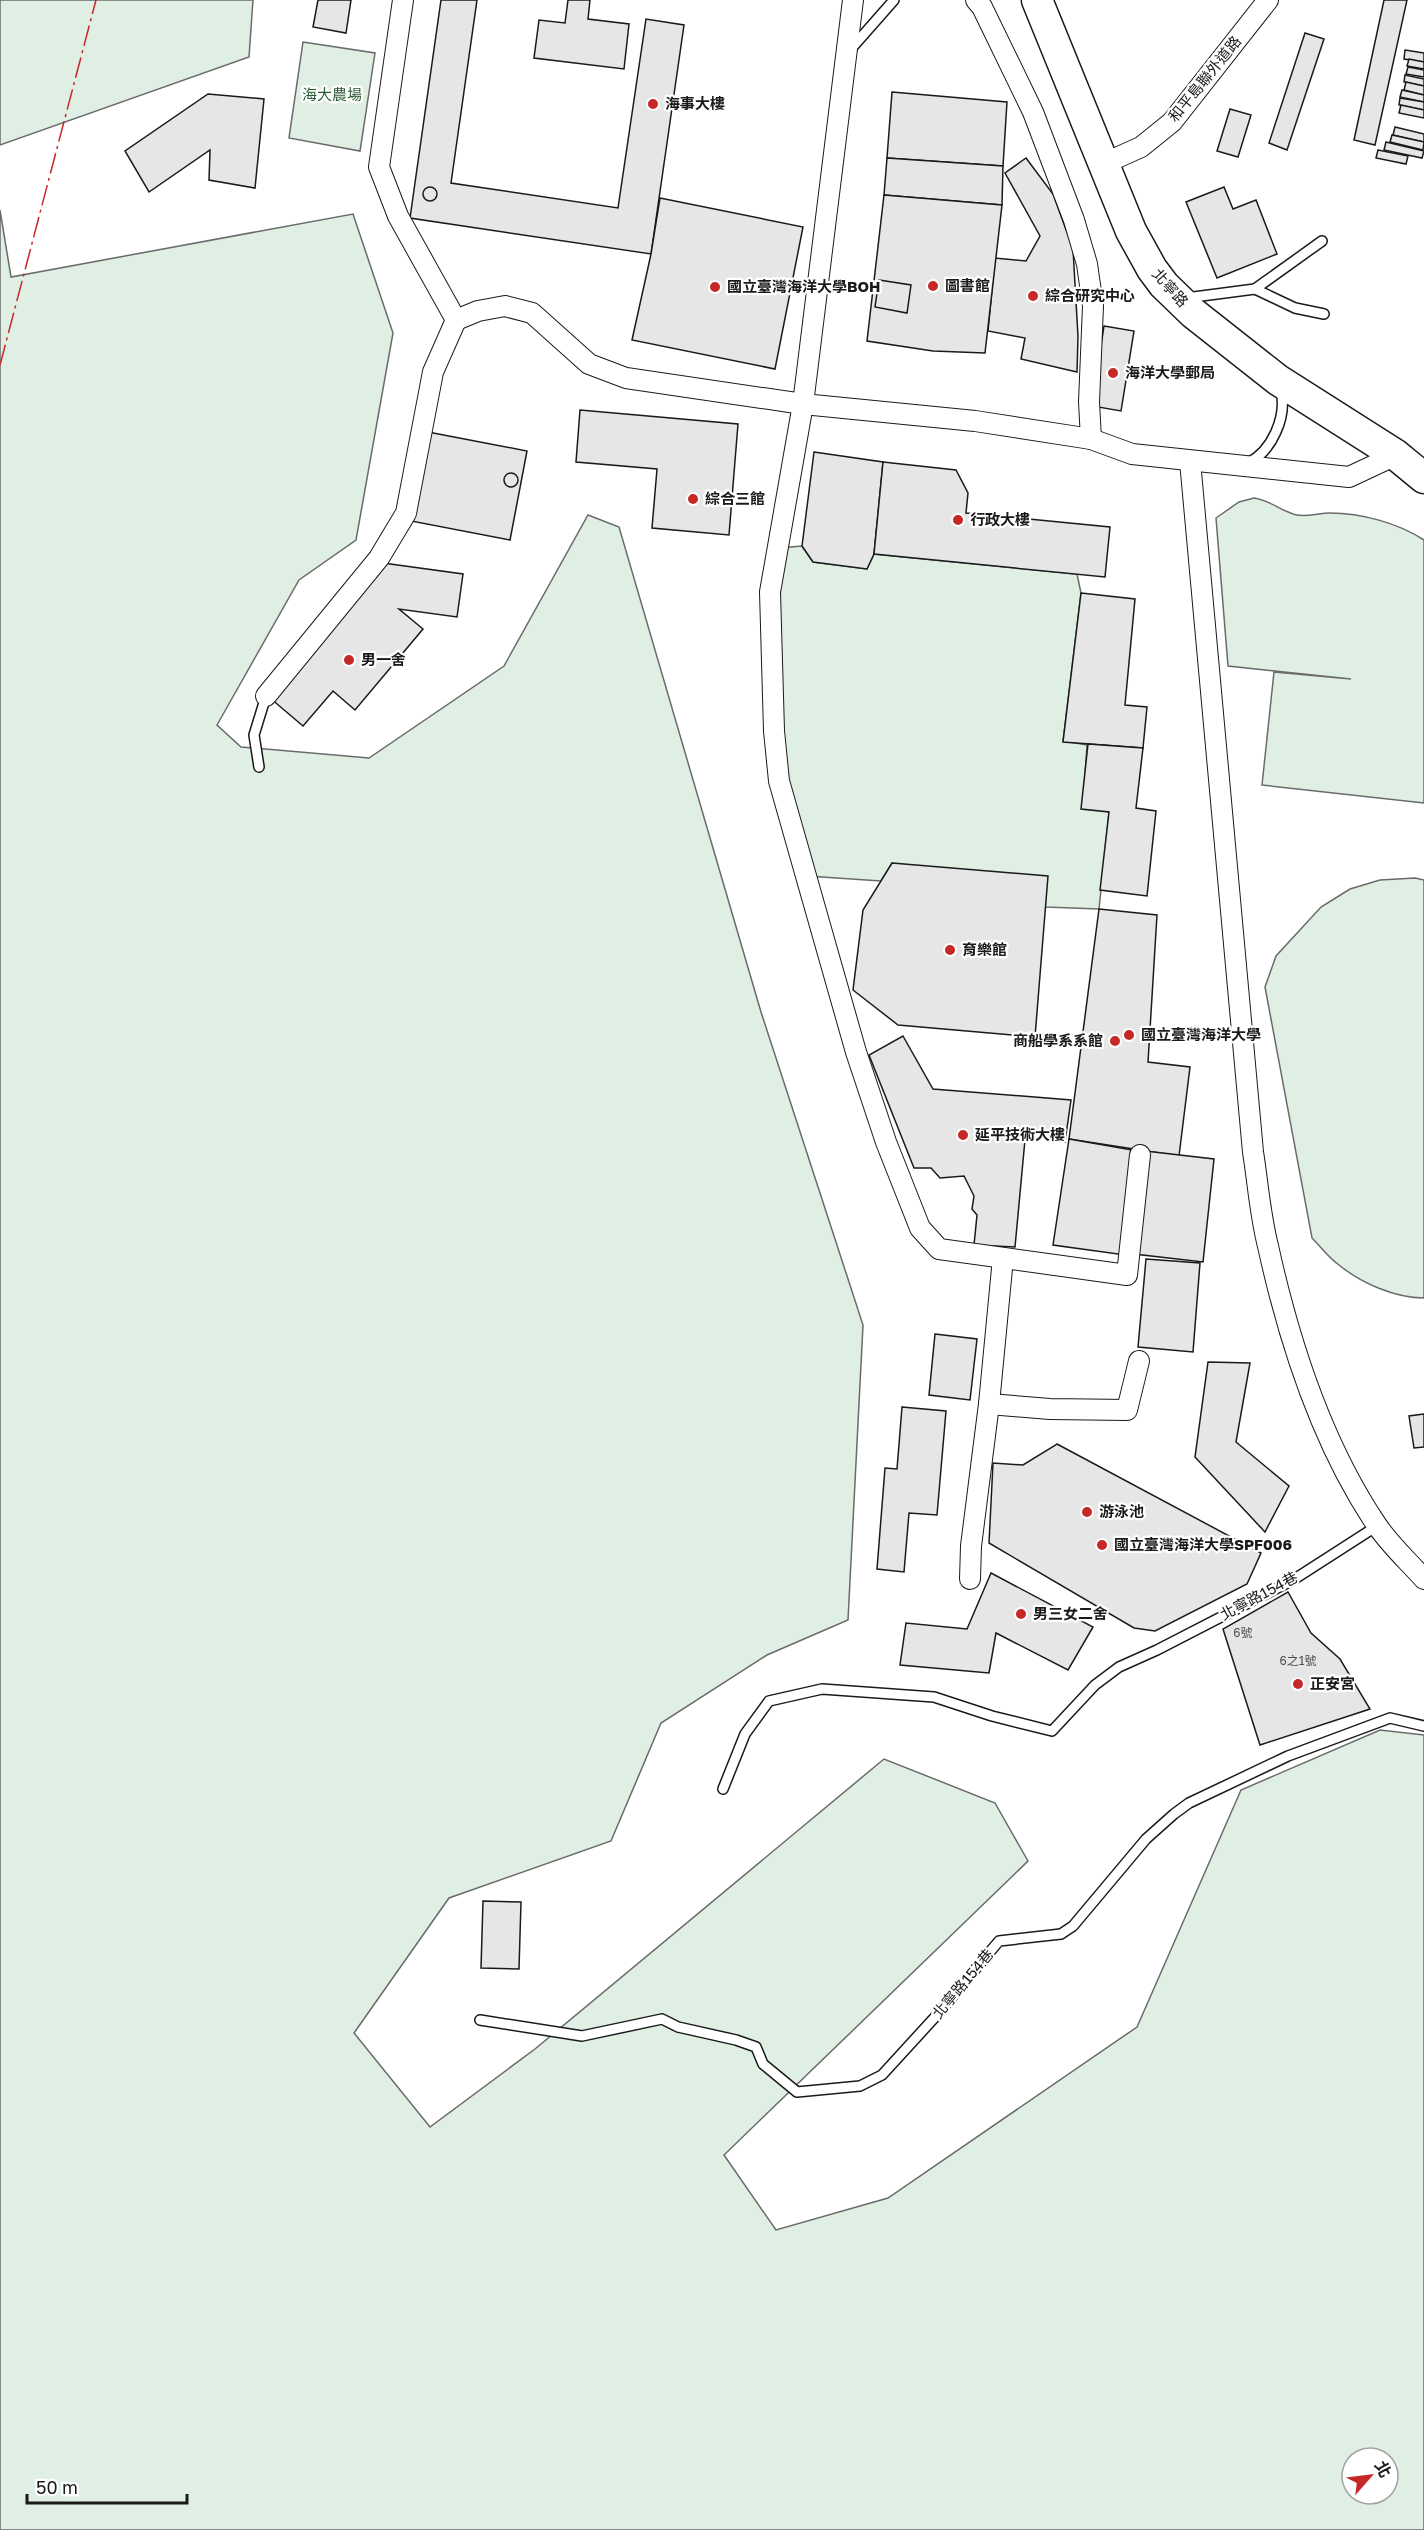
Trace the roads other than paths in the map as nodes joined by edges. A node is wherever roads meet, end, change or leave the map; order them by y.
1 (403, 0) edge
2 (853, 0) edge
3 (894, 0) edge
4 (976, 0) edge
5 (1037, 0) edge
6 (1268, 0) edge
7 (846, 55) junction
8 (1103, 164) junction
9 (1322, 241) dead end
10 (1255, 289) junction
11 (1178, 299) junction
12 (1324, 314) dead end
13 (456, 320) junction
14 (1278, 380) junction
15 (803, 404) junction
16 (1090, 439) junction
17 (1396, 455) junction
18 (1190, 461) junction
19 (1242, 466) junction
20 (1424, 478) edge
21 (266, 696) joint
22 (259, 767) dead end
23 (1140, 1155) dead end
24 (1003, 1258) junction
25 (1139, 1361) dead end
26 (988, 1404) junction
27 (1377, 1526) junction
28 (970, 1579) dead end
29 (1424, 1579) edge
30 (1424, 1726) edge
31 (723, 1789) dead end
32 (480, 2020) dead end

1 - 13 street
2 - 7 street
3 - 7 lane
4 - 16 street
5 - 8 main road, 北寧路
6 - 8 street, 和平島聯外道路
7 - 15 street
8 - 11 main road, 北寧路
9 - 10 lane
10 - 11 lane
10 - 12 lane
11 - 14 main road, 北寧路
13 - 15 street
13 - 21 street
14 - 17 main road, 北寧路
14 - 19 lane
15 - 16 street
15 - 24 street
16 - 18 street
17 - 19 street
17 - 20 main road, 北寧路
18 - 19 street
18 - 27 street
21 - 22 lane
23 - 24 street
24 - 26 street
25 - 26 street
26 - 28 street
27 - 29 street
27 - 31 lane, 北寧路154巷
30 - 32 lane, 北寧路154巷

